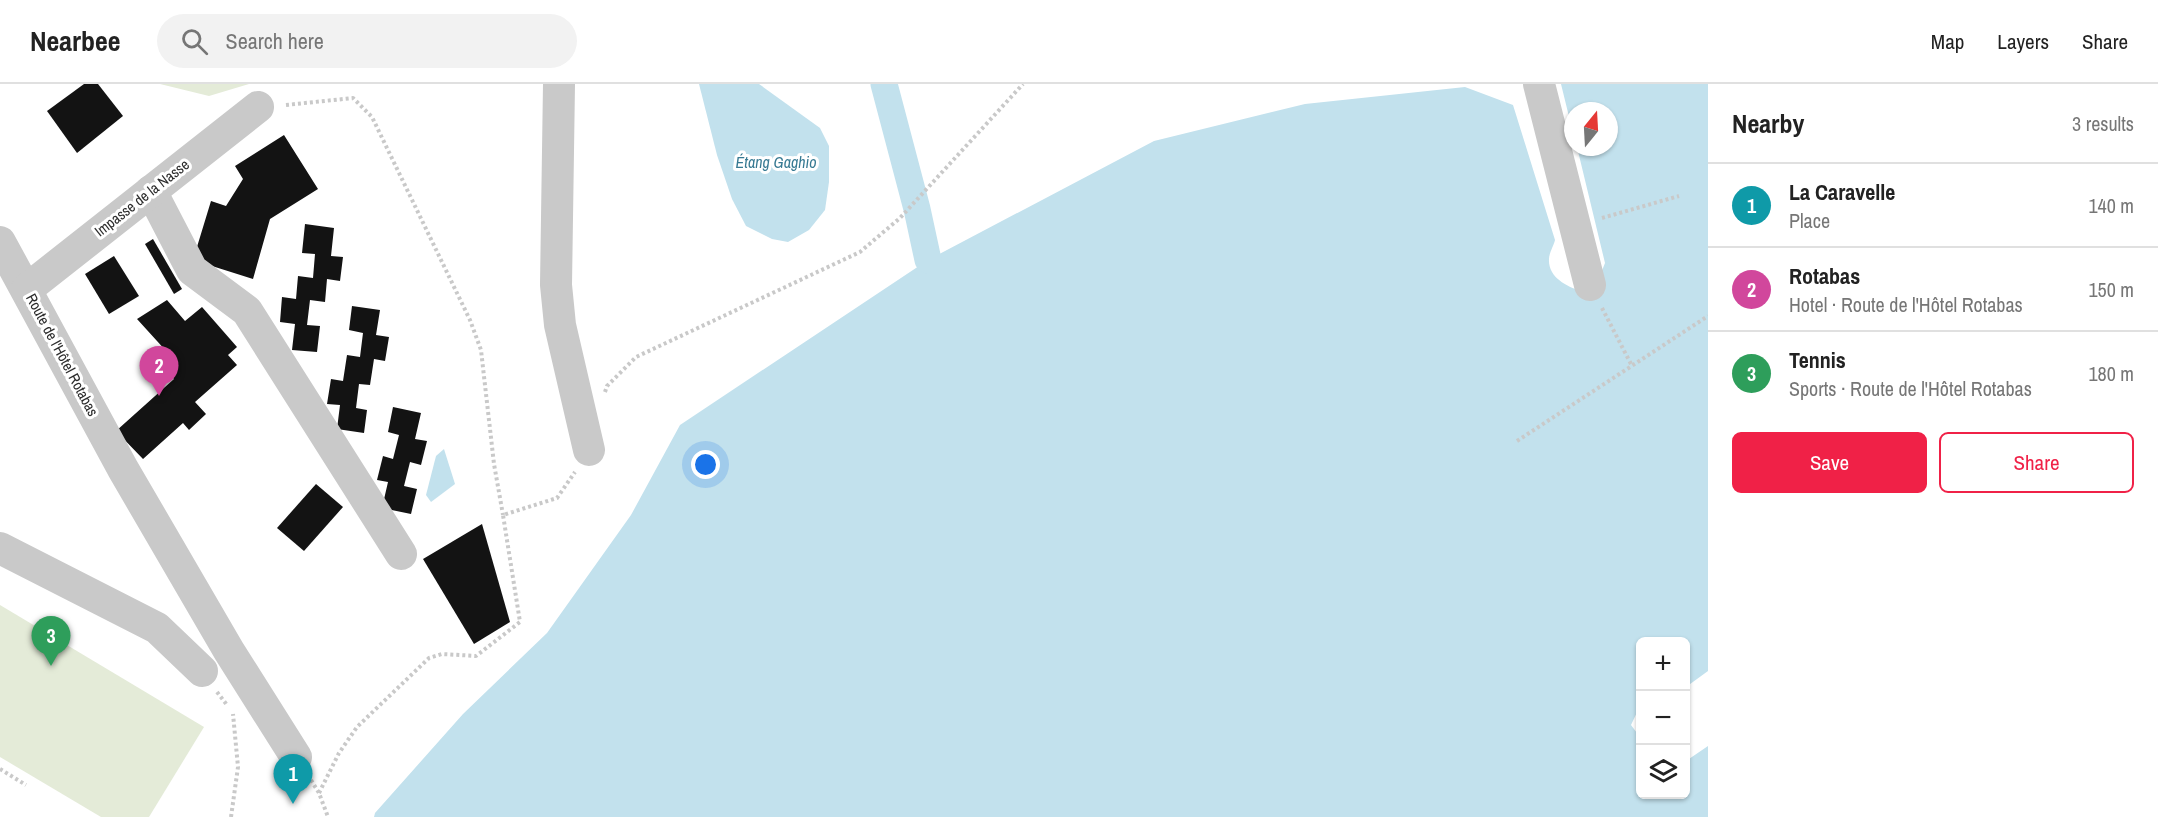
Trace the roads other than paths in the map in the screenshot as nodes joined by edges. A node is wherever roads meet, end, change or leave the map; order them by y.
1 (559, 84) edge
2 (1539, 84) edge
3 (258, 107) road end
4 (151, 191) junction
5 (0, 242) edge
6 (1590, 285) road end
7 (27, 289) junction
8 (589, 450) road end
9 (0, 548) edge
10 (401, 554) dead end
11 (202, 671) road end
12 (296, 757) dead end

1 - 8 street
2 - 6 street
3 - 4 street, Impasse de la Nasse
4 - 7 street, Impasse de la Nasse
4 - 10 street
5 - 7 street, Route de l'Hôtel Rotabas
7 - 12 street, Route de l'Hôtel Rotabas
9 - 11 street

